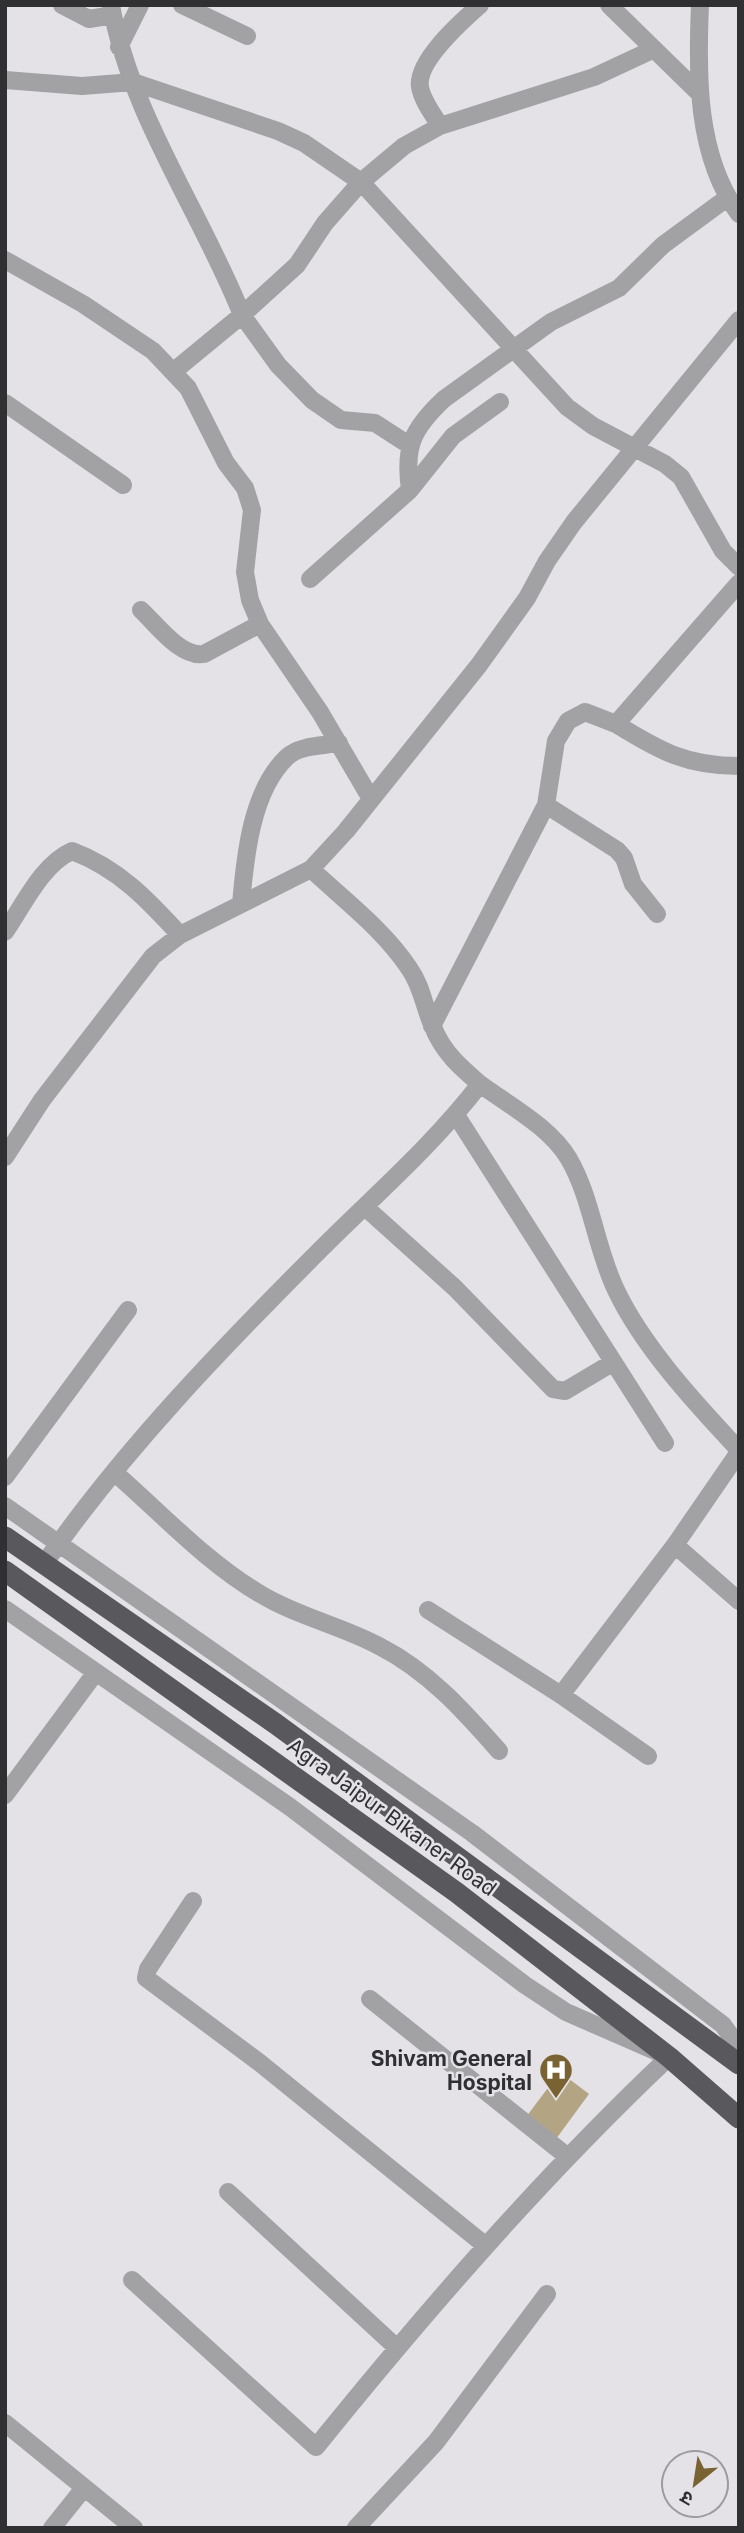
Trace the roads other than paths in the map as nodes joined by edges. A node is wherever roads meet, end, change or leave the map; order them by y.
1 (62, 5) edge
2 (140, 5) edge
3 (182, 5) edge
4 (480, 5) edge
5 (609, 5) edge
6 (700, 5) edge
7 (112, 10) edge
8 (247, 36) dead end
9 (118, 47) junction
10 (652, 50) junction
11 (5, 80) edge
12 (133, 82) junction
13 (700, 94) junction
14 (440, 126) junction
15 (361, 182) junction
16 (727, 198) junction
17 (739, 214) edge
18 (5, 260) edge
19 (242, 315) junction
20 (739, 320) edge
21 (513, 349) junction
22 (174, 371) junction
23 (500, 402) dead end
24 (5, 403) edge
25 (409, 445) junction
26 (634, 448) junction
27 (123, 485) dead end
28 (410, 490) junction
29 (739, 567) edge
30 (310, 579) dead end
31 (739, 583) edge
32 (141, 610) dead end
33 (260, 624) junction
34 (616, 724) junction
35 (339, 743) junction
36 (739, 766) edge
37 (371, 799) junction
38 (546, 805) junction
39 (310, 869) junction
40 (241, 904) junction
41 (657, 914) dead end
42 (5, 932) edge
43 (180, 935) junction
44 (432, 1026) junction
45 (480, 1084) junction
46 (456, 1115) junction
47 (5, 1157) edge
48 (365, 1207) junction
49 (128, 1310) dead end
50 (612, 1363) junction
51 (665, 1443) dead end
52 (739, 1451) edge
53 (114, 1473) junction
54 (5, 1477) edge
55 (5, 1506) edge
56 (5, 1537) edge
57 (59, 1542) junction
58 (675, 1545) junction
59 (44, 1564) junction
60 (5, 1572) edge
61 (739, 1601) edge
62 (5, 1609) edge
63 (428, 1610) dead end
64 (96, 1672) junction
65 (561, 1695) junction
66 (499, 1751) dead end
67 (648, 1756) dead end
68 (5, 1795) edge
69 (193, 1901) dead end
70 (370, 2000) dead end
71 (669, 2057) junction
72 (738, 2064) edge
73 (739, 2118) edge
74 (568, 2157) junction
75 (228, 2192) dead end
76 (486, 2246) junction
77 (132, 2280) dead end
78 (547, 2294) dead end
79 (396, 2347) junction
80 (5, 2423) edge
81 (84, 2488) junction
82 (52, 2528) edge
83 (134, 2528) edge
84 (356, 2528) edge

1 - 7 street
2 - 9 street
3 - 8 street
4 - 14 street
5 - 10 street
6 - 13 street
7 - 9 street
9 - 12 street
10 - 13 street
10 - 14 street
11 - 12 street
12 - 15 street
12 - 19 street
13 - 16 street
14 - 15 street
15 - 19 street
15 - 21 street
16 - 17 street
16 - 21 street
18 - 22 street
19 - 22 street
19 - 25 street
20 - 26 street
21 - 25 street
21 - 26 street
22 - 33 street
23 - 28 street
24 - 27 street
25 - 28 street
26 - 29 street
26 - 37 street
28 - 30 street
31 - 34 street
32 - 33 street
33 - 35 street
34 - 36 street
34 - 38 street
35 - 37 street
35 - 40 street
37 - 39 street
38 - 41 street
38 - 44 street
39 - 40 street
39 - 44 street
40 - 43 street
42 - 43 street
43 - 47 street
44 - 45 street
45 - 46 street
45 - 52 street
46 - 48 street
46 - 50 street
48 - 50 street
48 - 53 street
49 - 54 street
50 - 51 street
52 - 58 street
53 - 57 street
53 - 66 street
55 - 57 street
56 - 59 highway, Agra Jaipur Bikaner Road
57 - 59 street
57 - 72 street
58 - 61 street
58 - 65 street
59 - 72 highway, Agra Jaipur Bikaner Road
60 - 71 highway, Agra Jaipur Bikaner Road
62 - 64 street
63 - 65 street
64 - 68 street
64 - 71 street
65 - 67 street
69 - 76 street
70 - 74 street
71 - 73 highway, Agra Jaipur Bikaner Road
71 - 74 street
74 - 76 street
75 - 79 street
76 - 79 street
77 - 79 street
78 - 84 street
80 - 81 street
81 - 82 street
81 - 83 street

